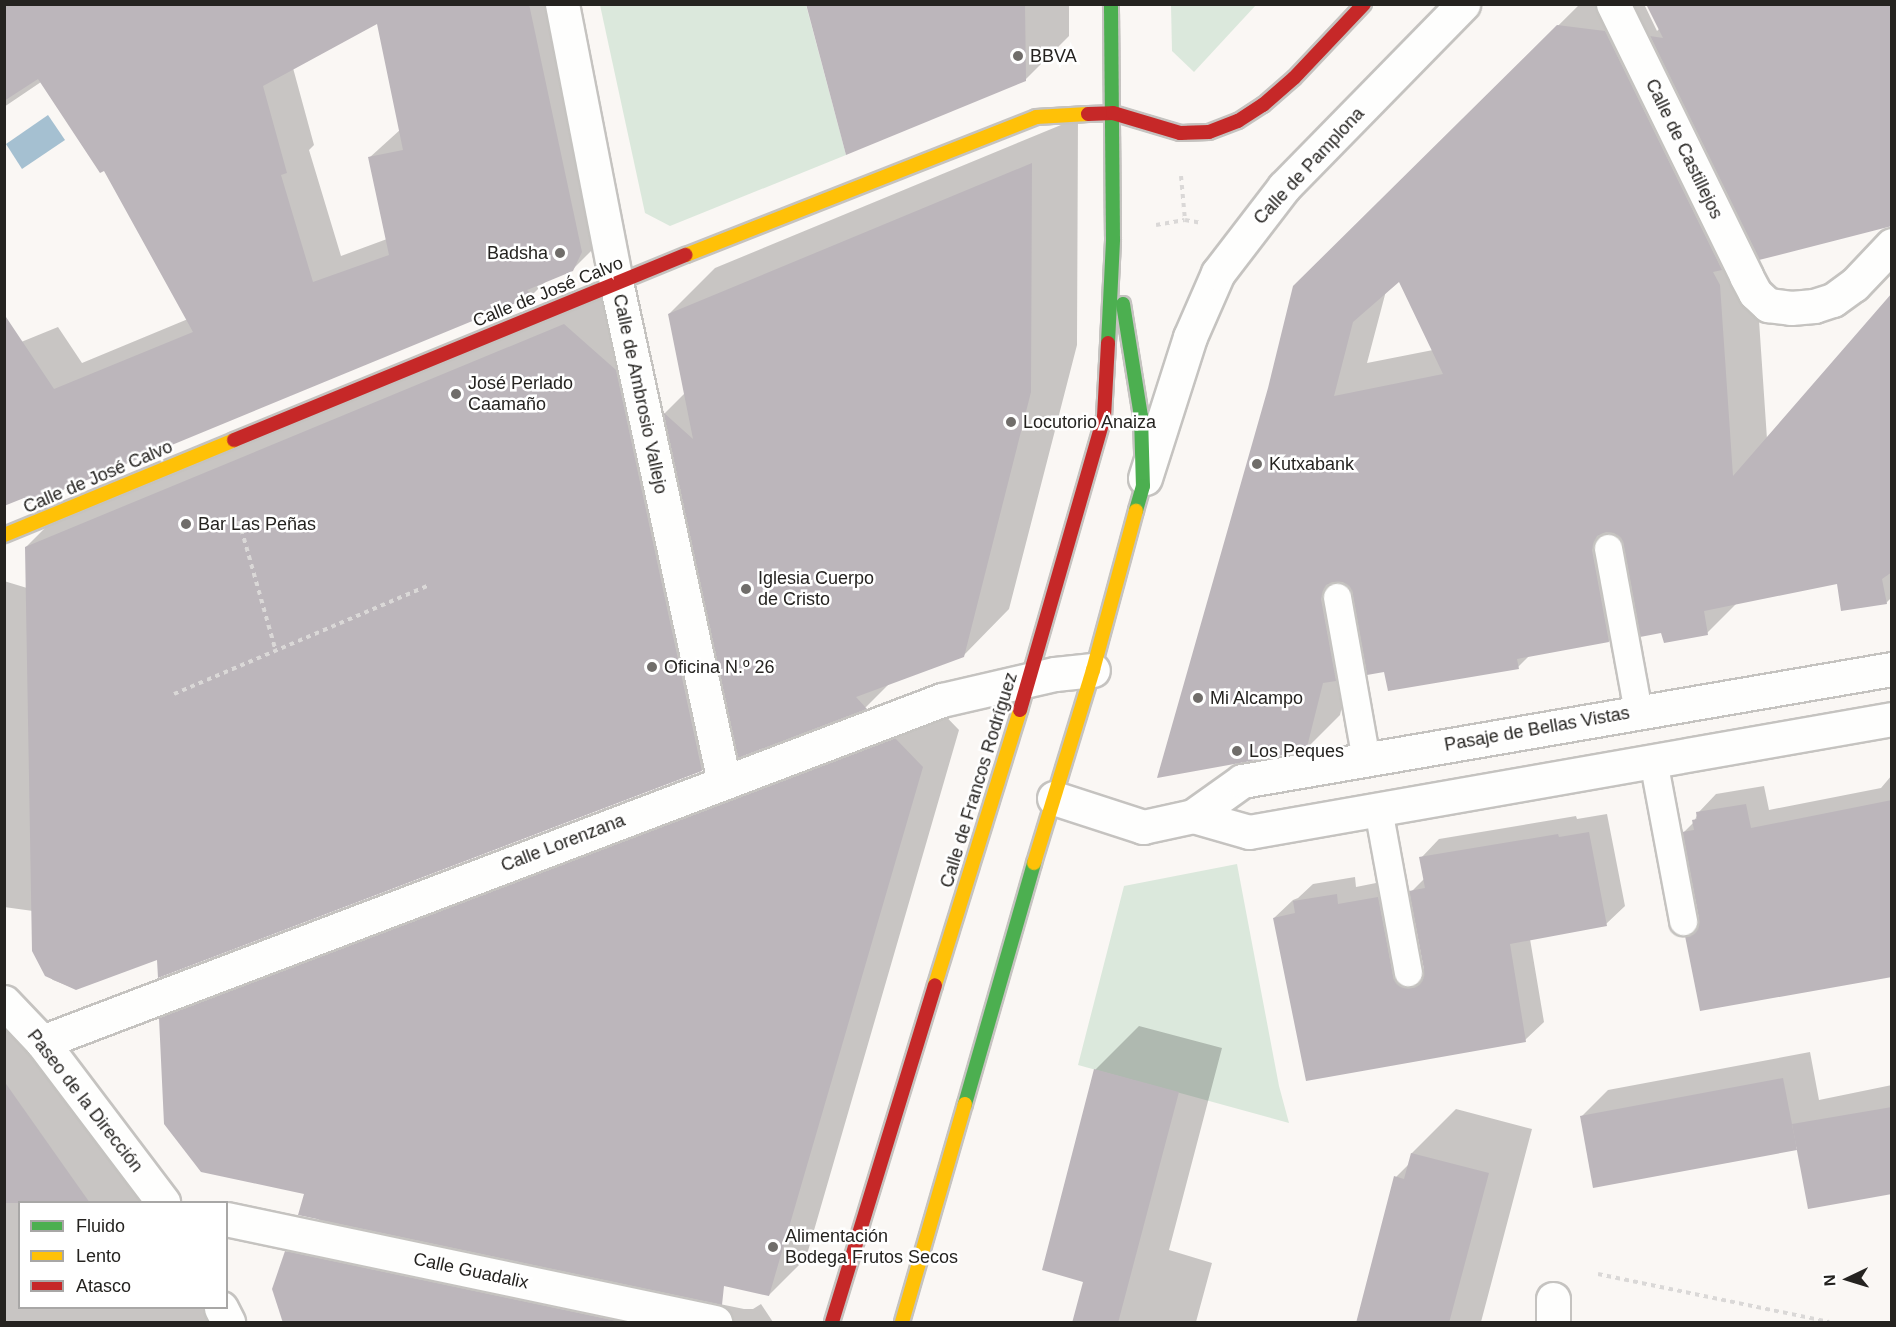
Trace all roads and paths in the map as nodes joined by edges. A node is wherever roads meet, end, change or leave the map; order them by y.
1 (562, 4) edge
2 (1111, 4) edge
3 (1364, 4) edge
4 (1463, 4) edge
5 (1612, 4) edge
6 (1113, 113) junction
7 (1180, 167) dead end
8 (1185, 220) junction
9 (1206, 224) dead end
10 (1150, 226) dead end
11 (1113, 239) junction
12 (1892, 245) edge
13 (616, 282) junction
14 (1143, 486) junction
15 (239, 521) dead end
16 (4, 535) edge
17 (1608, 549) dead end
18 (430, 585) dead end
19 (1337, 597) dead end
20 (276, 652) junction
21 (1892, 669) edge
22 (1093, 670) junction
23 (1029, 680) junction
24 (174, 694) dead end
25 (1638, 711) junction
26 (1892, 719) edge
27 (1366, 759) junction
28 (1653, 760) junction
29 (723, 782) junction
30 (1054, 798) junction
31 (1378, 809) junction
32 (1193, 816) junction
33 (1683, 921) dead end
34 (1408, 972) dead end
35 (4, 1002) edge
36 (42, 1042) junction
37 (161, 1201) edge
38 (228, 1219) edge
39 (1598, 1274) dead end
40 (221, 1309) edge
41 (228, 1323) edge
42 (715, 1323) edge
43 (832, 1323) edge
44 (902, 1323) edge
45 (1830, 1323) edge

1 - 13 street, Calle de Ambrosio Vallejo
2 - 6 street, Calle de Francos Rodríguez
3 - 6 street
4 - 14 street, Calle de Pamplona
5 - 12 street, Calle de Castillejos
6 - 11 street, Calle de Francos Rodríguez
6 - 13 street, Calle de José Calvo
7 - 8 path
8 - 9 path
8 - 10 path
11 - 14 street, Calle de Francos Rodríguez
11 - 23 street, Calle de Francos Rodríguez
13 - 16 street, Calle de José Calvo
13 - 29 street, Calle de Ambrosio Vallejo
14 - 22 street, Calle de Francos Rodríguez
15 - 20 path
17 - 25 lane
18 - 20 path
19 - 27 lane
20 - 24 path
21 - 25 street, Pasaje de Bellas Vistas
22 - 23 street, Calle Lorenzana
22 - 30 street, Calle de Francos Rodríguez
23 - 29 street, Calle Lorenzana
23 - 43 street, Calle de Francos Rodríguez
25 - 27 street, Pasaje de Bellas Vistas
26 - 28 street, Pasaje de Bellas Vistas
27 - 32 street, Pasaje de Bellas Vistas
28 - 31 street, Pasaje de Bellas Vistas
28 - 33 lane
29 - 36 street, Calle Lorenzana
30 - 32 street, Pasaje de Bellas Vistas
30 - 44 street, Calle de Francos Rodríguez
31 - 32 street, Pasaje de Bellas Vistas
31 - 34 lane
35 - 36 street, Paseo de la Dirección
36 - 37 street, Paseo de la Dirección
38 - 42 street, Calle Guadalix
39 - 45 path
40 - 41 street

